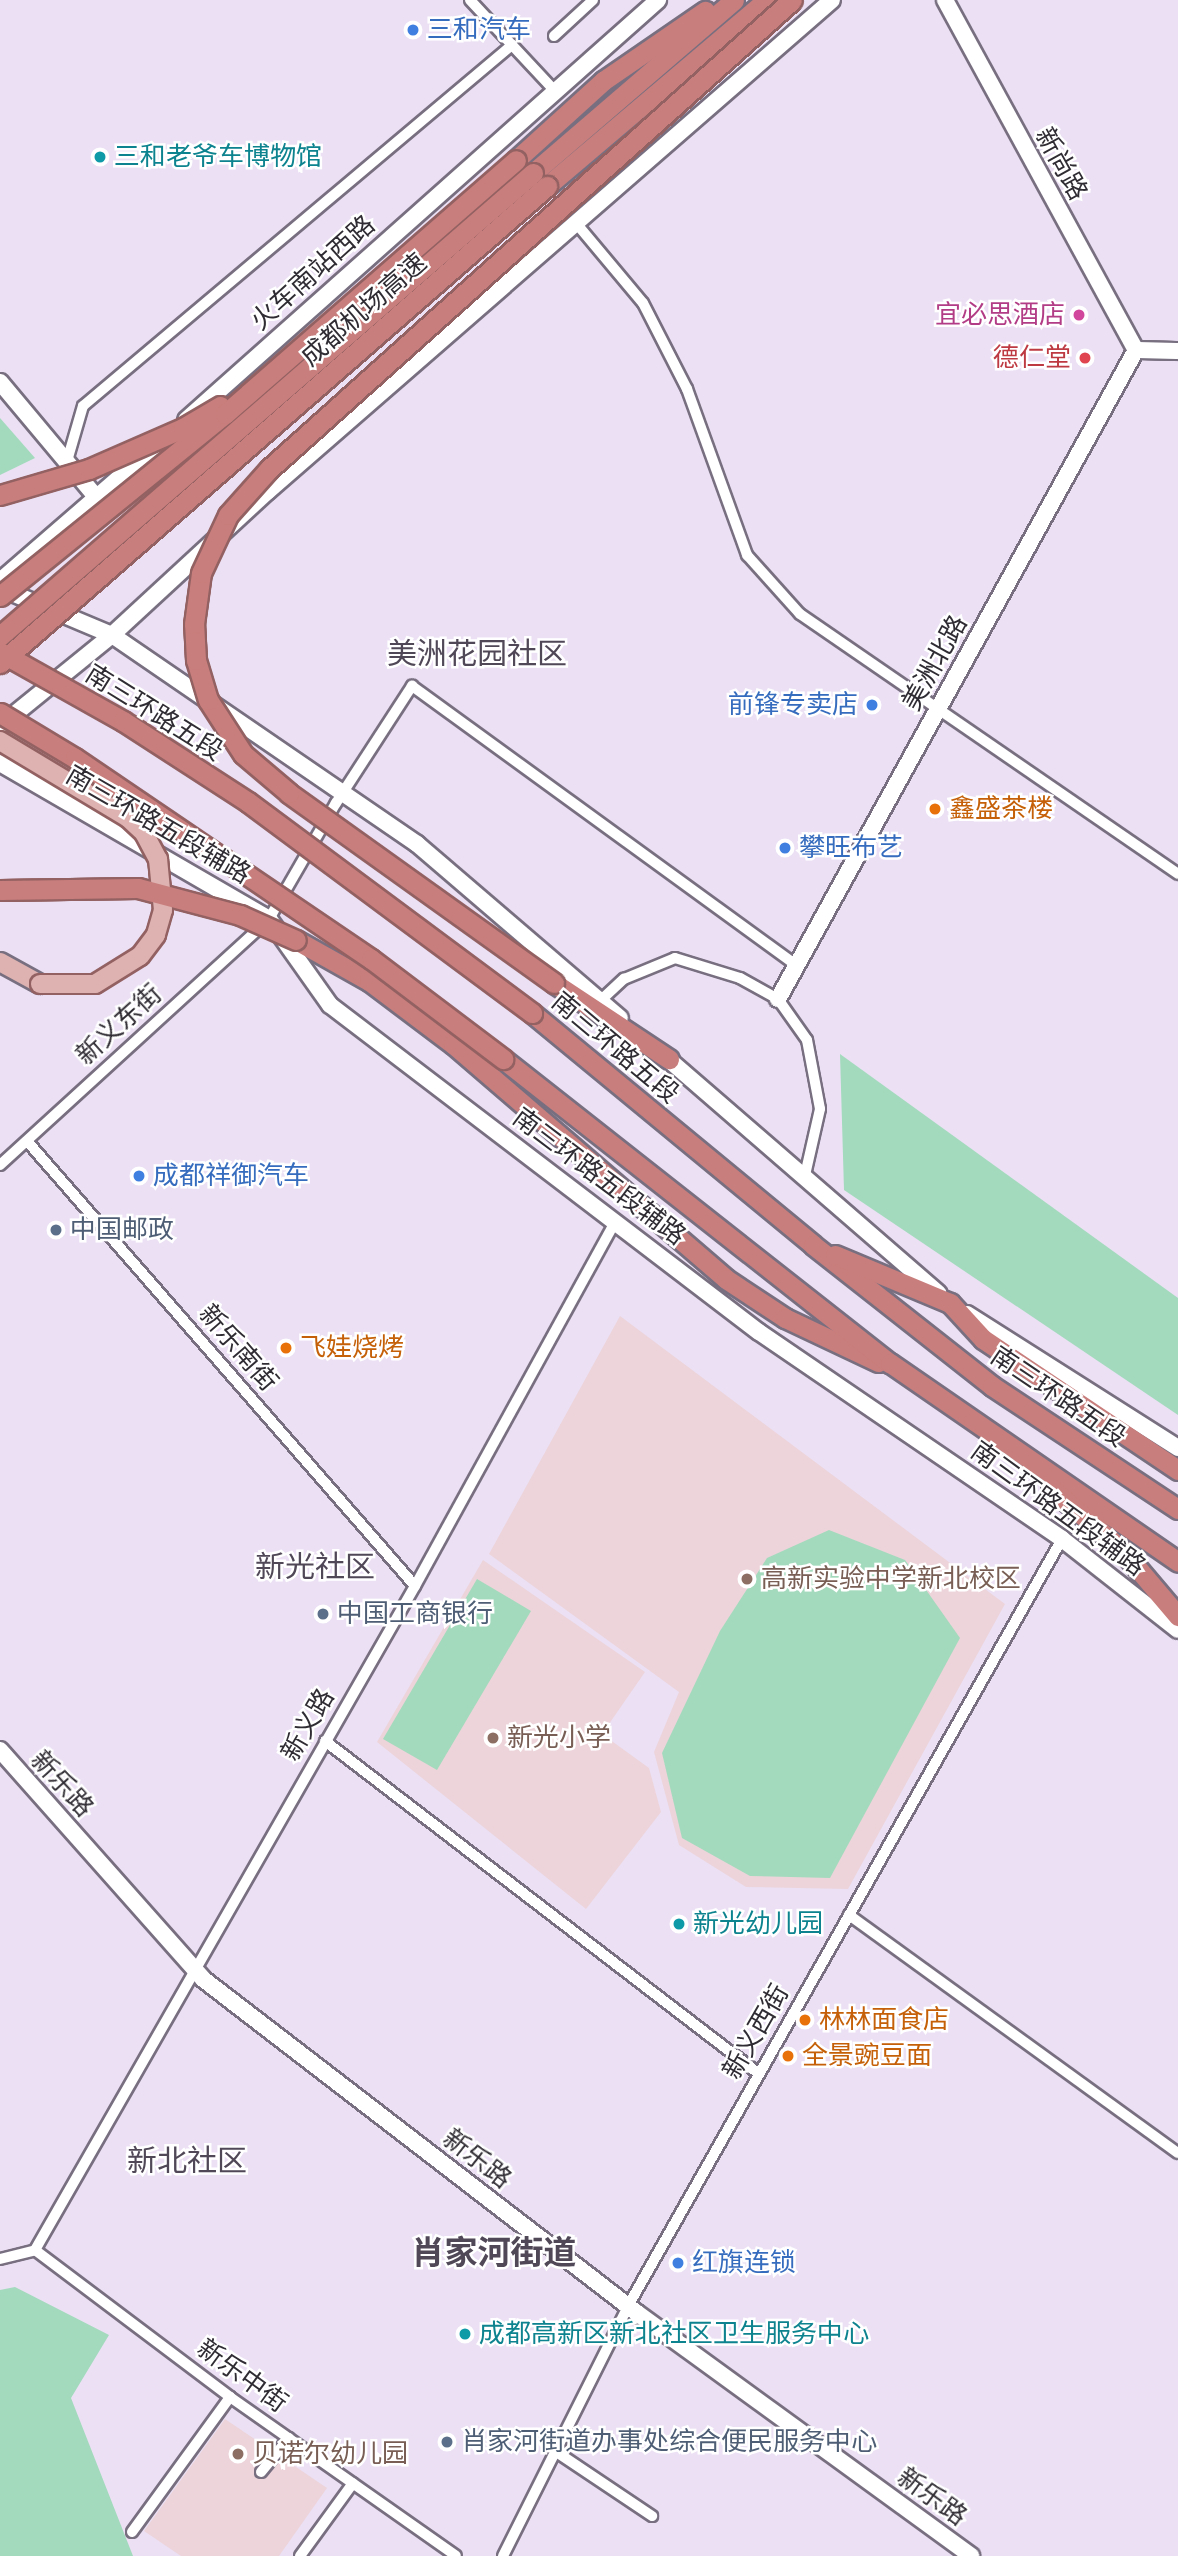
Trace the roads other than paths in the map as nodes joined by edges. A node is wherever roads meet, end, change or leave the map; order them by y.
1 (470, 0) edge
2 (593, 0) edge
3 (657, 0) edge
4 (720, 0) edge
5 (734, 0) edge
6 (766, 0) edge
7 (792, 0) edge
8 (832, 0) edge
9 (945, 0) edge
10 (554, 36) dead end
11 (512, 45) junction
12 (554, 90) junction
13 (576, 223) junction
14 (1136, 350) junction
15 (1178, 351) edge
16 (0, 382) edge
17 (260, 382) junction
18 (67, 461) junction
19 (0, 495) edge
20 (97, 499) junction
21 (0, 581) edge
22 (0, 588) edge
23 (0, 596) edge
24 (112, 635) junction
25 (0, 636) edge
26 (0, 652) edge
27 (0, 663) edge
28 (938, 708) junction
29 (0, 713) edge
30 (0, 726) edge
31 (0, 740) edge
32 (0, 763) edge
33 (342, 794) junction
34 (1178, 874) edge
35 (0, 890) edge
36 (269, 919) junction
37 (0, 962) edge
38 (796, 965) junction
39 (778, 999) junction
40 (600, 1001) junction
41 (668, 1059) junction
42 (27, 1141) junction
43 (0, 1166) edge
44 (804, 1175) junction
45 (616, 1221) junction
46 (813, 1245) junction
47 (950, 1303) junction
48 (907, 1374) junction
49 (979, 1426) junction
50 (1178, 1448) edge
51 (1178, 1470) edge
52 (1178, 1509) edge
53 (1062, 1539) junction
54 (1178, 1562) edge
55 (415, 1586) junction
56 (1178, 1616) edge
57 (1178, 1630) edge
58 (325, 1741) junction
59 (0, 1751) edge
60 (6, 1768) edge
61 (849, 1915) junction
62 (193, 1969) junction
63 (758, 2073) junction
64 (1178, 2153) edge
65 (35, 2250) junction
66 (0, 2259) edge
67 (628, 2306) junction
68 (230, 2397) junction
69 (289, 2438) junction
70 (555, 2451) junction
71 (261, 2472) dead end
72 (353, 2483) junction
73 (652, 2516) dead end
74 (132, 2532) dead end
75 (300, 2556) edge
76 (456, 2556) edge
77 (503, 2556) edge
78 (971, 2556) edge

1 - 11 street
2 - 10 street
3 - 12 main road, 火车南站西路
4 - 17 highway, bridge
5 - 25 highway, 成都机场高速, bridge
6 - 27 highway, 成都机场高速, bridge
7 - 41 highway, bridge
8 - 13 main road
9 - 14 main road, 新尚路
11 - 12 street
11 - 18 street
12 - 20 main road, 火车南站西路
13 - 24 main road
13 - 28 street
14 - 15 main road
14 - 28 main road, 美洲北路
16 - 18 main road
17 - 19 highway, bridge
17 - 23 highway, bridge
18 - 20 main road
20 - 21 main road, 火车南站西路
22 - 24 main road
24 - 30 main road
24 - 33 main road
26 - 46 highway, 南三环路五段, bridge
28 - 34 street
28 - 38 main road, 美洲北路
29 - 48 highway, bridge
31 - 37 main road, bridge
32 - 36 main road, 南三环路五段辅路
33 - 36 street, 新义东街
33 - 38 street, 新义东街
33 - 40 main road
35 - 48 highway, bridge
36 - 42 street, 新义东街
36 - 45 main road, 南三环路五段辅路
38 - 39 main road, 美洲北路
39 - 40 street
39 - 44 street
40 - 41 main road
41 - 44 main road
42 - 43 street, 新义东街
42 - 55 street, 新乐南街
44 - 47 main road
45 - 53 main road, 南三环路五段辅路
45 - 55 street, 新义路
46 - 47 highway
46 - 52 highway, 南三环路五段
47 - 50 main road
47 - 51 highway
48 - 49 highway
49 - 54 highway
49 - 56 highway
53 - 57 main road, 南三环路五段辅路
53 - 61 street, 新义西街
55 - 58 street, 新义路
58 - 62 street, 新义路
58 - 63 street
59 - 60 main road, 新乐路
60 - 62 main road, 新乐路
61 - 63 street, 新义西街
61 - 64 street
62 - 65 street, 新义路
62 - 67 main road, 新乐路
63 - 67 street, 新义西街
65 - 66 street
65 - 68 street, 新乐中街
67 - 70 street, 新义西街
67 - 78 main road, 新乐路
68 - 69 street, 新乐中街
68 - 74 street
69 - 71 street
69 - 72 street, 新乐中街
70 - 73 street
70 - 77 street, 新义西街
72 - 75 street
72 - 76 street, 新乐中街

